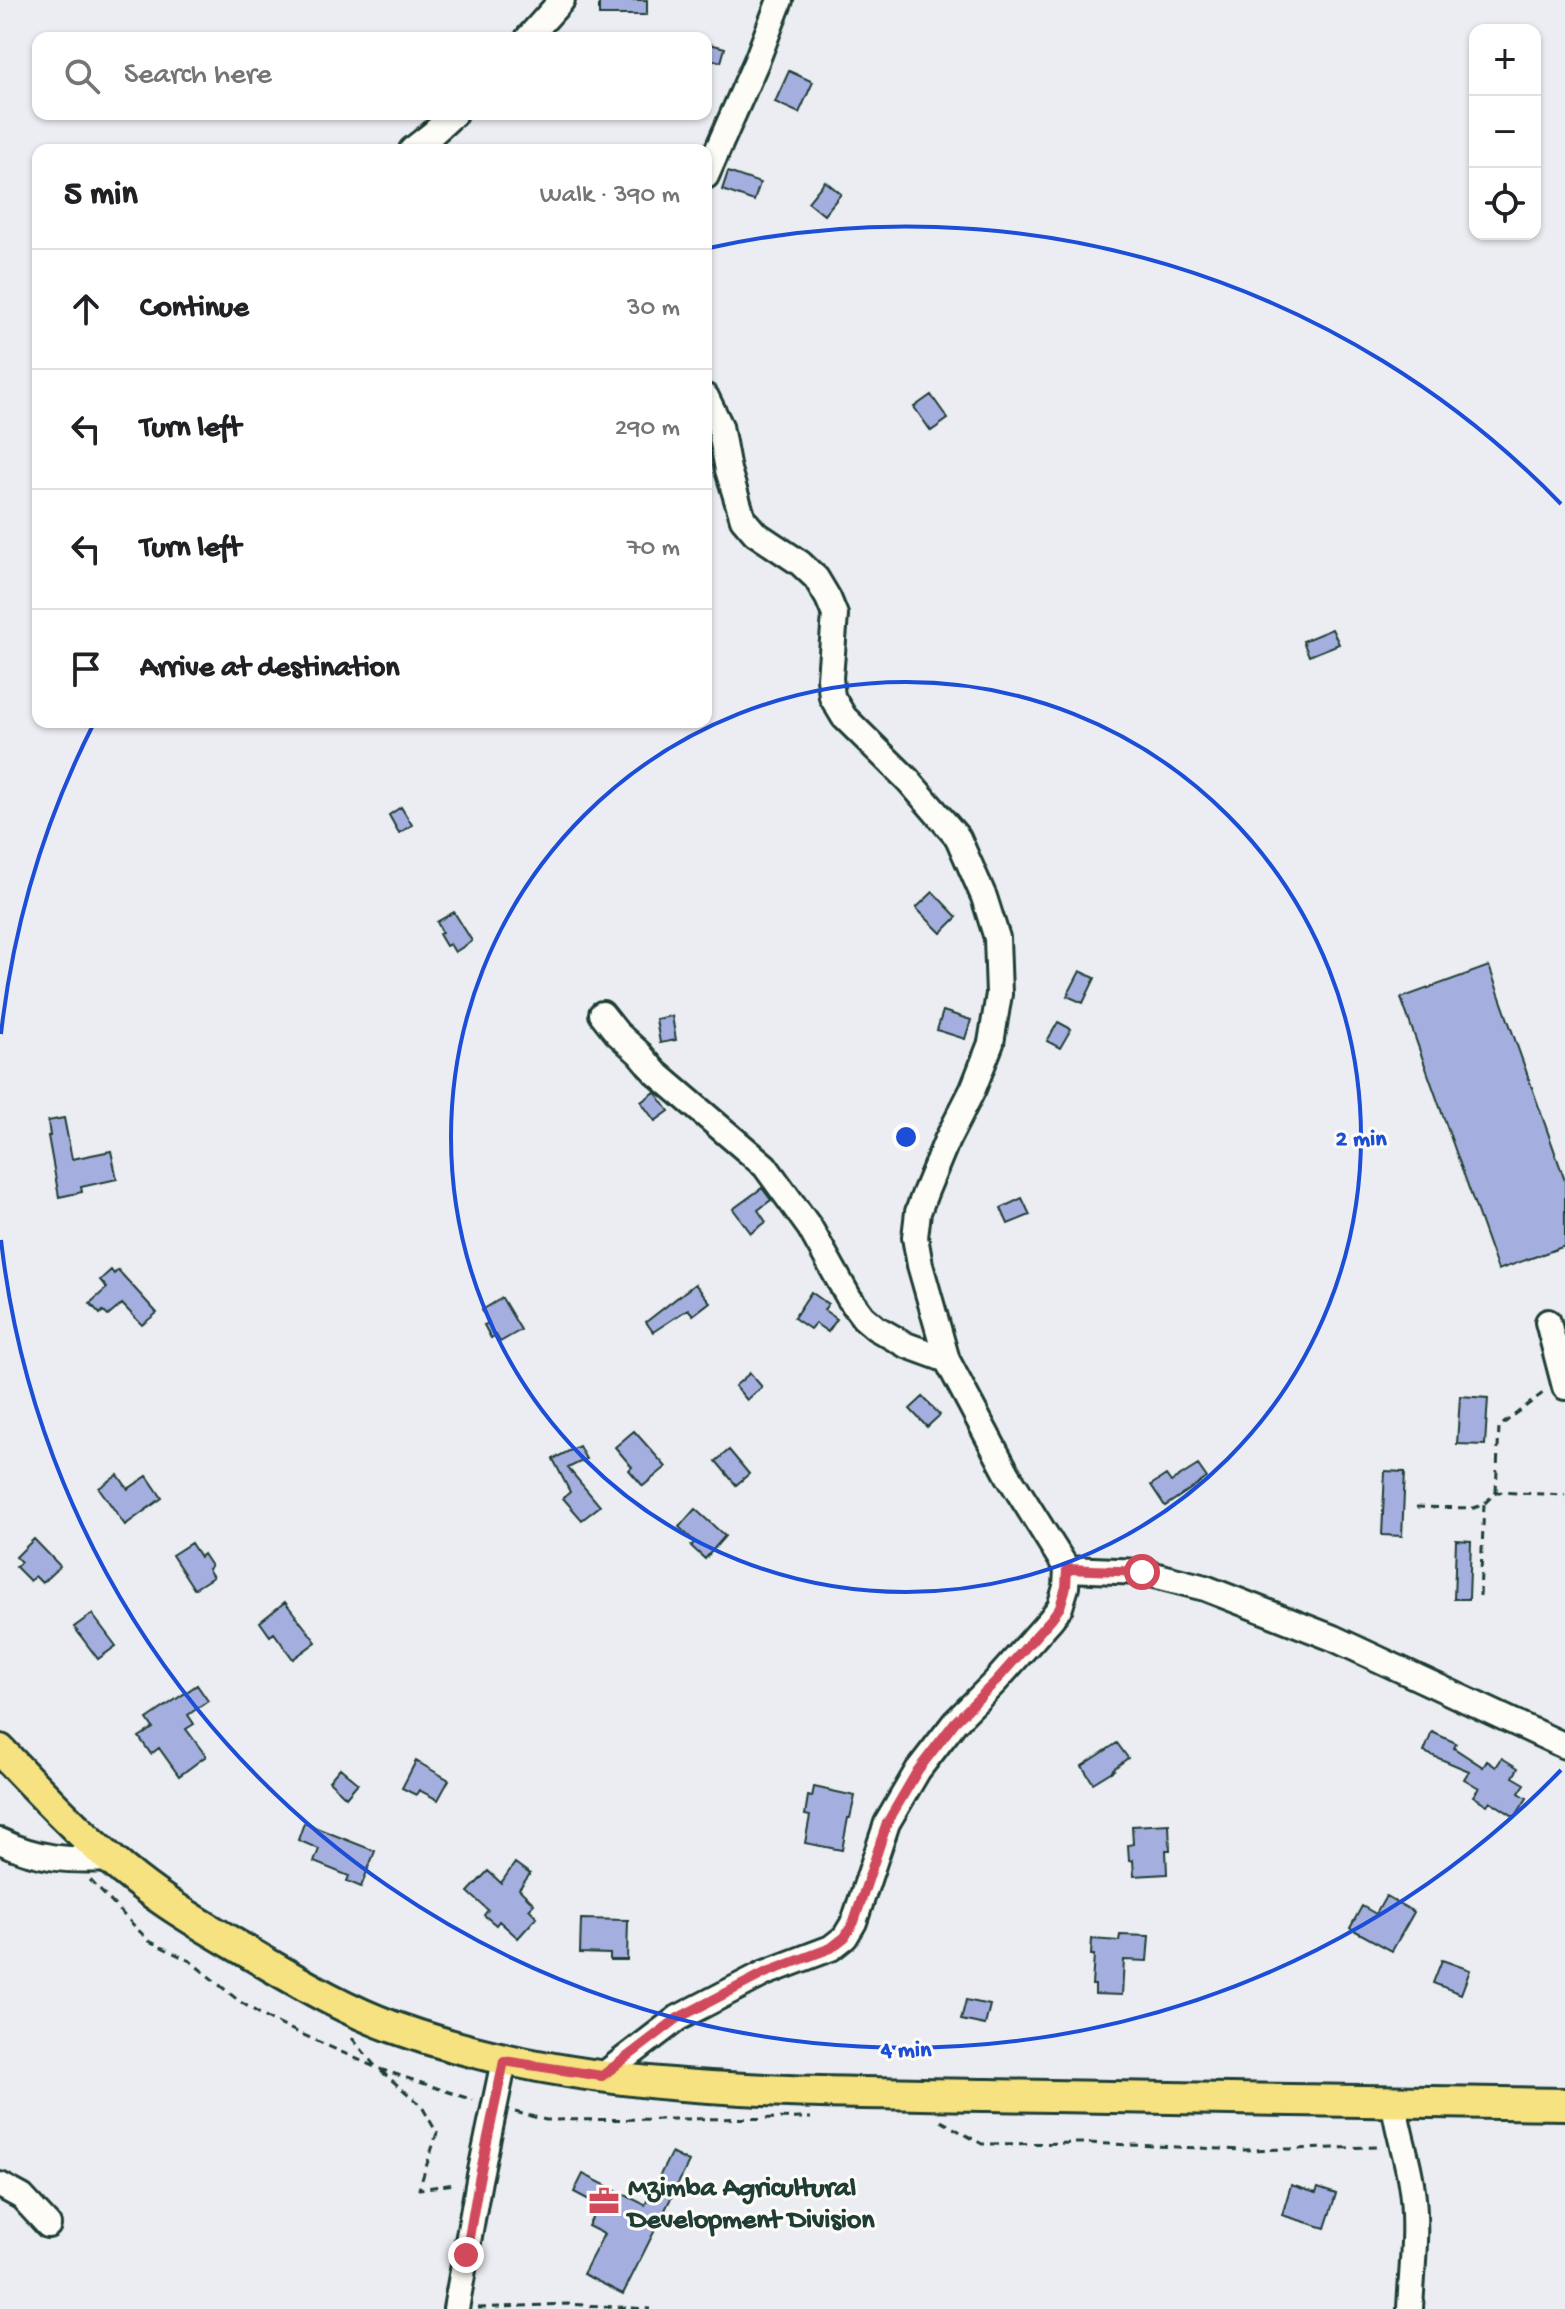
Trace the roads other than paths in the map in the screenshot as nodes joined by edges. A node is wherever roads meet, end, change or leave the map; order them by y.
1 (562, 0) edge
2 (780, 0) edge
3 (533, 32) edge
4 (447, 120) edge
5 (420, 144) edge
6 (712, 162) edge
7 (712, 409) edge
8 (602, 1014) dead end
9 (1548, 1322) dead end
10 (947, 1360) junction
11 (1564, 1382) edge
12 (1067, 1569) junction
13 (1565, 1746) edge
14 (0, 1750) edge
15 (0, 1841) edge
16 (109, 1859) junction
17 (504, 2061) junction
18 (602, 2076) junction
19 (1394, 2102) junction
20 (1565, 2104) edge
21 (0, 2185) edge
22 (48, 2225) dead end
23 (456, 2308) edge
24 (1410, 2309) edge

1 - 3 street
2 - 6 street
4 - 5 street
7 - 10 street
8 - 10 street
9 - 11 street
10 - 12 street
12 - 13 street
12 - 18 street
14 - 16 main road
15 - 16 street
16 - 17 main road
17 - 18 main road
17 - 23 street
18 - 19 main road
19 - 20 main road
19 - 24 street
21 - 22 street

